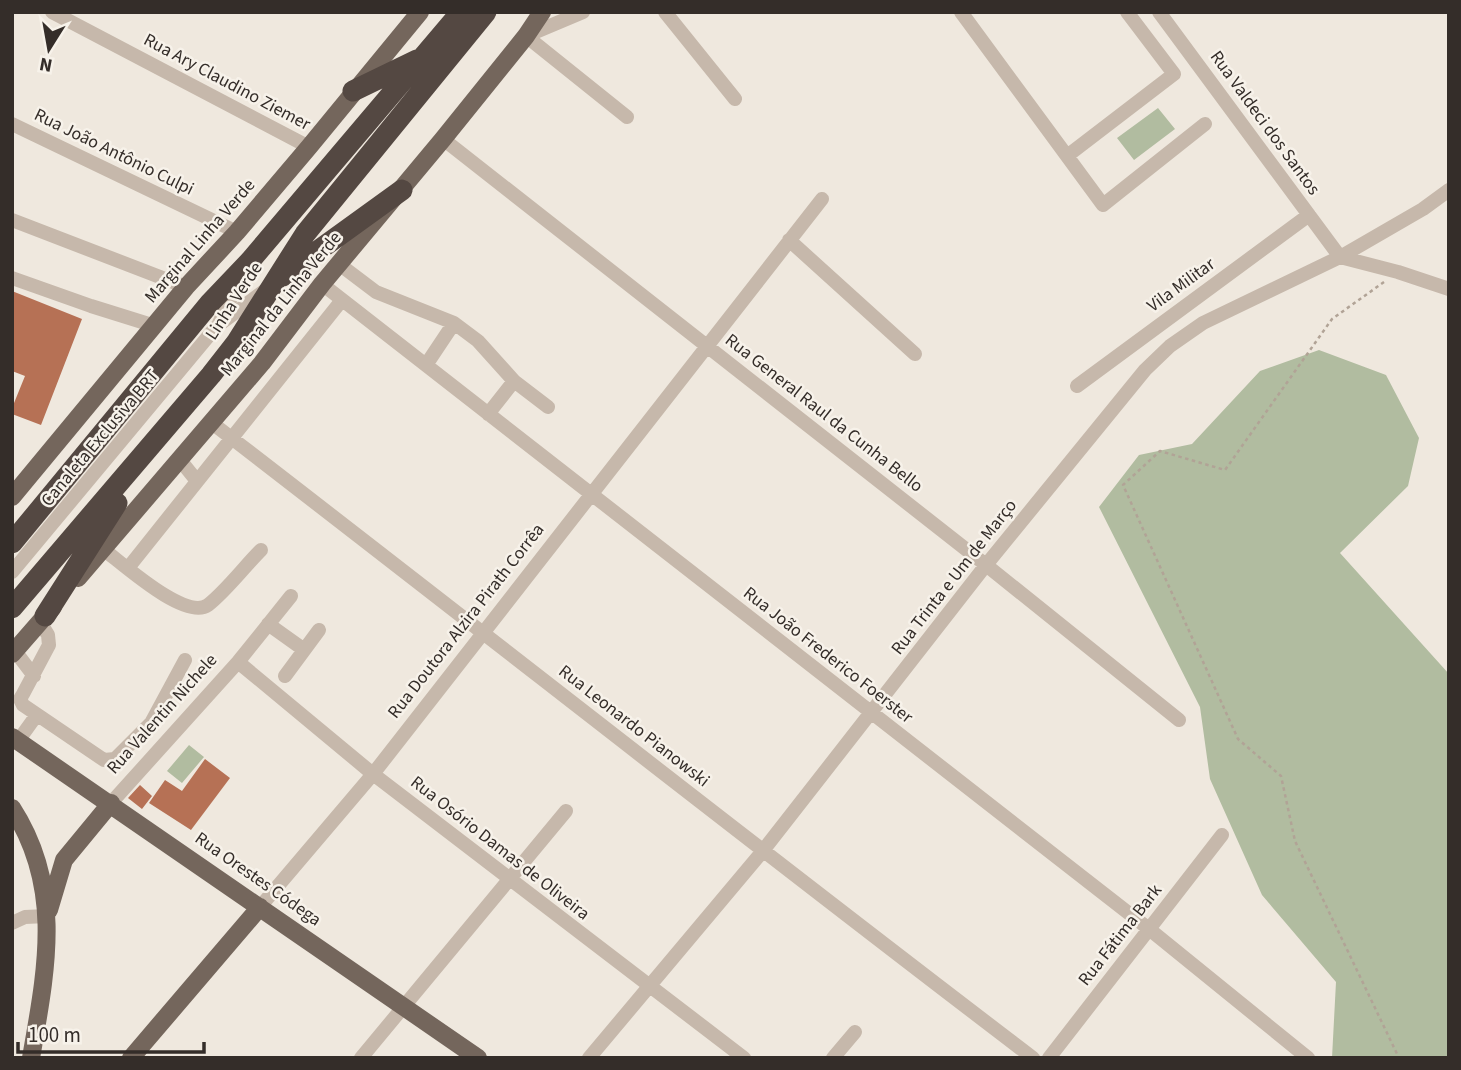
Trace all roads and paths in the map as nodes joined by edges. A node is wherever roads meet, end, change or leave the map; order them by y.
1 (52, 12) edge
2 (420, 12) edge
3 (461, 12) edge
4 (486, 12) edge
5 (542, 12) edge
6 (583, 12) edge
7 (665, 12) edge
8 (961, 12) edge
9 (1127, 12) edge
10 (1159, 12) edge
11 (526, 36) junction
12 (425, 56) junction
13 (353, 91) junction
14 (735, 99) dead end
15 (627, 117) dead end
16 (12, 124) edge
17 (1205, 124) dead end
18 (443, 139) junction
19 (309, 147) junction
20 (1067, 156) junction
21 (402, 190) junction
22 (1449, 190) edge
23 (822, 199) dead end
24 (1309, 215) junction
25 (12, 220) edge
26 (237, 232) junction
27 (789, 240) junction
28 (1340, 257) junction
29 (250, 261) junction
30 (340, 264) junction
31 (1398, 272) junction
32 (12, 278) edge
33 (322, 284) junction
34 (270, 285) junction
35 (186, 287) junction
36 (1449, 289) edge
37 (342, 300) junction
38 (454, 323) junction
39 (155, 326) junction
40 (216, 327) junction
41 (284, 334) junction
42 (707, 346) junction
43 (302, 349) junction
44 (915, 354) dead end
45 (426, 365) junction
46 (514, 381) junction
47 (1077, 386) dead end
48 (548, 407) dead end
49 (488, 414) junction
50 (172, 420) junction
51 (212, 423) junction
52 (231, 438) junction
53 (180, 460) junction
54 (197, 481) junction
55 (592, 494) junction
56 (53, 495) junction
57 (12, 497) edge
58 (12, 536) edge
59 (12, 543) edge
60 (103, 549) junction
61 (261, 551) dead end
62 (986, 565) junction
63 (128, 568) junction
64 (12, 572) edge
65 (291, 596) dead end
66 (12, 608) edge
67 (42, 619) junction
68 (268, 624) junction
69 (319, 630) dead end
70 (484, 632) junction
71 (303, 649) junction
72 (14, 652) edge
73 (185, 660) dead end
74 (238, 662) junction
75 (34, 676) junction
76 (285, 676) dead end
77 (872, 713) junction
78 (36, 716) junction
79 (1179, 720) dead end
80 (15, 739) edge
81 (373, 774) junction
82 (111, 803) junction
83 (12, 808) edge
84 (566, 811) dead end
85 (1222, 835) dead end
86 (762, 852) junction
87 (35, 857) junction
88 (64, 860) junction
89 (510, 879) junction
90 (260, 906) junction
91 (47, 916) junction
92 (12, 922) edge
93 (1149, 929) junction
94 (649, 986) junction
95 (404, 1006) junction
96 (855, 1032) dead end
97 (32, 1057) edge
98 (131, 1058) edge
99 (361, 1058) edge
100 (478, 1058) edge
101 (589, 1058) edge
102 (744, 1058) edge
103 (833, 1058) edge
104 (1033, 1058) edge
105 (1049, 1058) edge
106 (1308, 1058) edge
107 (1399, 1058) edge

1 - 19 street, Rua Ary Claudino Ziemer
2 - 13 main road, Marginal Linha Verde
3 - 12 highway, Linha Verde
4 - 34 highway, Linha Verde
5 - 11 main road, Marginal da Linha Verde
6 - 11 street
7 - 14 street
8 - 20 street
9 - 20 street
10 - 24 street, Rua Valdeci dos Santos
11 - 15 street
11 - 18 main road, Marginal da Linha Verde
12 - 13 highway
12 - 29 highway, Linha Verde
13 - 19 main road, Marginal Linha Verde
16 - 26 street, Rua João Antônio Culpi
17 - 20 street
18 - 21 main road, Marginal da Linha Verde
18 - 42 street, Rua General Raul da Cunha Bello
19 - 26 main road, Marginal Linha Verde
21 - 30 main road, Marginal da Linha Verde
21 - 34 highway
22 - 28 street, Rua Trinta e Um de Março
23 - 27 street, Rua Doutora Alzira Pirath Corrêa
24 - 28 street, Rua Valdeci dos Santos
24 - 47 street, Vila Militar
25 - 35 street
26 - 35 main road, Marginal Linha Verde
27 - 42 street, Rua Doutora Alzira Pirath Corrêa
27 - 44 street
28 - 31 street
28 - 62 street, Rua Trinta e Um de Março
29 - 40 street, Canaleta Exclusiva BRT
29 - 56 highway, Linha Verde
30 - 33 main road, Marginal da Linha Verde
30 - 38 street
31 - 36 street
31 - 107 path
32 - 39 street
33 - 37 street, Rua João Frederico Foerster
33 - 41 main road, Marginal da Linha Verde
34 - 40 street, Canaleta Exclusiva BRT
34 - 50 highway, Linha Verde
35 - 39 main road, Marginal Linha Verde
37 - 43 street
37 - 45 street, Rua João Frederico Foerster
38 - 45 street
38 - 46 street
39 - 57 main road, Marginal Linha Verde
40 - 64 street, Canaleta Exclusiva BRT
41 - 43 street
41 - 51 main road, Marginal da Linha Verde
42 - 55 street, Rua Doutora Alzira Pirath Corrêa
42 - 62 street, Rua General Raul da Cunha Bello
43 - 52 street
45 - 49 street, Rua João Frederico Foerster
46 - 48 street
46 - 49 street
49 - 55 street, Rua João Frederico Foerster
50 - 66 highway, Linha Verde
50 - 67 highway
51 - 52 street, Rua Leonardo Pianowski
51 - 53 main road, Marginal da Linha Verde
52 - 54 street
52 - 70 street, Rua Leonardo Pianowski
53 - 54 street
53 - 60 main road, Marginal da Linha Verde
54 - 63 street
55 - 70 street, Rua Doutora Alzira Pirath Corrêa
55 - 77 street, Rua João Frederico Foerster
56 - 58 highway
56 - 59 highway, Linha Verde
60 - 63 street
60 - 67 main road, Marginal da Linha Verde
61 - 63 street
62 - 77 street, Rua Trinta e Um de Março
62 - 79 street, Rua General Raul da Cunha Bello
65 - 68 street, Rua Valentin Nichele
67 - 72 main road
67 - 75 street
68 - 71 street
68 - 74 street, Rua Valentin Nichele
69 - 71 street
70 - 81 street, Rua Doutora Alzira Pirath Corrêa
70 - 86 street, Rua Leonardo Pianowski
71 - 76 street
72 - 75 street
73 - 78 street
74 - 81 street, Rua Osório Damas de Oliveira
74 - 82 street, Rua Valentin Nichele
75 - 78 street
77 - 86 street, Rua Trinta e Um de Março
77 - 93 street, Rua João Frederico Foerster
78 - 80 street
80 - 82 main road, Rua Orestes Códega
81 - 89 street, Rua Osório Damas de Oliveira
81 - 90 street, Rua Doutora Alzira Pirath Corrêa
82 - 88 main road, Rua Valentin Nichele
82 - 90 main road, Rua Orestes Códega
83 - 87 main road
84 - 89 street
85 - 93 street, Rua Fátima Bark
86 - 94 street, Rua Trinta e Um de Março
86 - 104 street, Rua Leonardo Pianowski
87 - 88 main road
87 - 91 main road
88 - 91 main road, Rua Valentin Nichele
89 - 94 street, Rua Osório Damas de Oliveira
89 - 95 street
90 - 95 main road, Rua Orestes Códega
90 - 98 main road, Rua Doutora Alzira Pirath Corrêa
91 - 92 street
91 - 97 main road
93 - 105 street, Rua Fátima Bark
93 - 106 street, Rua João Frederico Foerster
94 - 101 street, Rua Trinta e Um de Março
94 - 102 street, Rua Osório Damas de Oliveira
95 - 99 street
95 - 100 main road, Rua Orestes Códega
96 - 103 street

